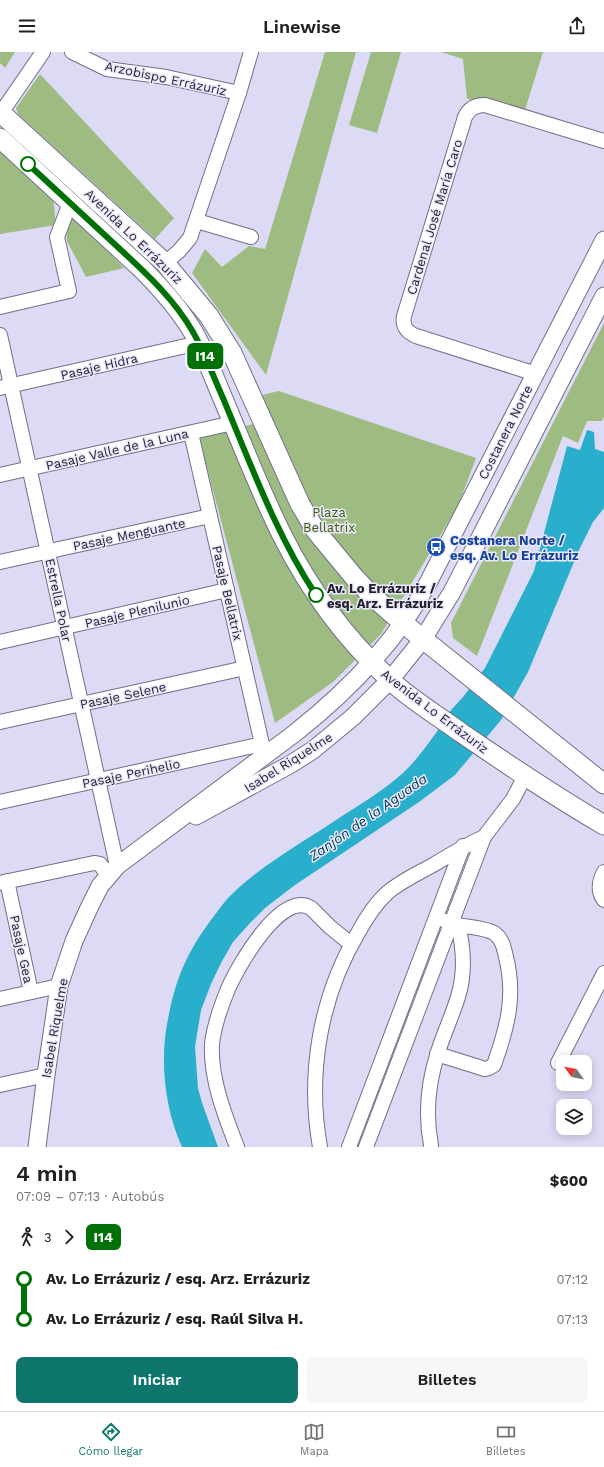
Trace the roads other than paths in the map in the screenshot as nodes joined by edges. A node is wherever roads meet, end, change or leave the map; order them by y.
1 (43, 52) edge
2 (72, 52) edge
3 (251, 52) edge
4 (239, 93) junction
5 (1, 112) edge
6 (0, 138) edge
7 (604, 141) edge
8 (70, 202) junction
9 (197, 221) junction
10 (250, 237) dead end
11 (604, 240) edge
12 (165, 263) junction
13 (604, 296) edge
14 (0, 307) edge
15 (0, 335) edge
16 (199, 343) junction
17 (536, 374) junction
18 (6, 386) edge
19 (233, 423) junction
20 (191, 432) junction
21 (30, 468) junction
22 (0, 475) edge
23 (210, 516) junction
24 (48, 552) junction
25 (0, 562) edge
26 (227, 590) junction
27 (403, 623) junction
28 (65, 628) junction
29 (423, 639) junction
30 (0, 642) edge
31 (371, 662) junction
32 (245, 668) junction
33 (390, 680) junction
34 (82, 704) junction
35 (0, 722) edge
36 (265, 748) junction
37 (525, 776) junction
38 (98, 780) junction
39 (604, 784) edge
40 (0, 802) edge
41 (604, 825) edge
42 (169, 828) junction
43 (484, 837) junction
44 (464, 846) junction
45 (113, 871) junction
46 (604, 872) edge
47 (3, 882) edge
48 (604, 900) edge
49 (436, 918) junction
50 (454, 924) junction
51 (351, 944) junction
52 (604, 973) edge
53 (59, 986) junction
54 (31, 992) junction
55 (0, 999) edge
56 (437, 1054) junction
57 (562, 1055) edge
58 (46, 1075) junction
59 (0, 1085) edge
60 (431, 1145) dead end
61 (37, 1147) edge
62 (237, 1147) edge
63 (320, 1147) edge
64 (349, 1147) edge
65 (366, 1147) edge

1 - 5 street
2 - 4 street, Arzobispo Errázuriz
3 - 4 street, Arzobispo Errázuriz
4 - 9 street, Arzobispo Errázuriz
5 - 12 main road, Avenida Lo Errázuriz
6 - 8 main road, Avenida Lo Errázuriz
7 - 17 street, Cardenal José María Caro
8 - 14 street
8 - 16 main road, Avenida Lo Errázuriz
9 - 10 street
9 - 12 street, Arzobispo Errázuriz
11 - 17 street, Costanera Norte
12 - 27 main road, Avenida Lo Errázuriz
13 - 29 street, Costanera Norte
15 - 18 street, Estrella Polar
16 - 18 street, Pasaje Hidra
16 - 19 main road, Avenida Lo Errázuriz
17 - 27 street, Costanera Norte
18 - 21 street, Estrella Polar
19 - 20 street, Pasaje Valle de la Luna
19 - 31 main road, Avenida Lo Errázuriz
20 - 21 street, Pasaje Valle de la Luna
20 - 23 street, Pasaje Bellatrix
21 - 22 street, Pasaje Valle de la Luna
21 - 24 street, Estrella Polar
23 - 24 street, Pasaje Menguante
23 - 26 street, Pasaje Bellatrix
24 - 25 street, Pasaje Menguante
24 - 28 street, Estrella Polar
26 - 28 street, Pasaje Plenilunio
26 - 32 street, Pasaje Bellatrix
27 - 29 main road, Avenida Lo Errázuriz
27 - 31 street, Isabel Riquelme
28 - 30 street, Pasaje Plenilunio
28 - 34 street, Estrella Polar
29 - 33 street, Isabel Riquelme
29 - 39 main road, Avenida Lo Errázuriz
31 - 33 main road, Avenida Lo Errázuriz
31 - 36 street, Isabel Riquelme
32 - 34 street, Pasaje Selene
32 - 36 street, Pasaje Bellatrix
33 - 37 main road, Avenida Lo Errázuriz
33 - 42 street, Isabel Riquelme
34 - 35 street, Pasaje Selene
34 - 38 street, Estrella Polar
36 - 38 street, Pasaje Perihelio
36 - 42 street, Isabel Riquelme
37 - 41 main road, Avenida Lo Errázuriz
37 - 43 street
38 - 40 street, Pasaje Perihelio
38 - 45 street, Estrella Polar
42 - 45 street, Isabel Riquelme
43 - 44 street
43 - 50 street
44 - 49 street
44 - 51 street
45 - 47 street
45 - 53 street, Isabel Riquelme
46 - 48 street
47 - 54 street, Pasaje Gea
49 - 50 street
49 - 64 street
50 - 56 street
50 - 56 street
50 - 65 street
51 - 62 street
51 - 63 street
52 - 57 street
53 - 54 street
53 - 58 street, Isabel Riquelme
54 - 55 street
56 - 60 street
58 - 59 street
58 - 61 street, Isabel Riquelme

